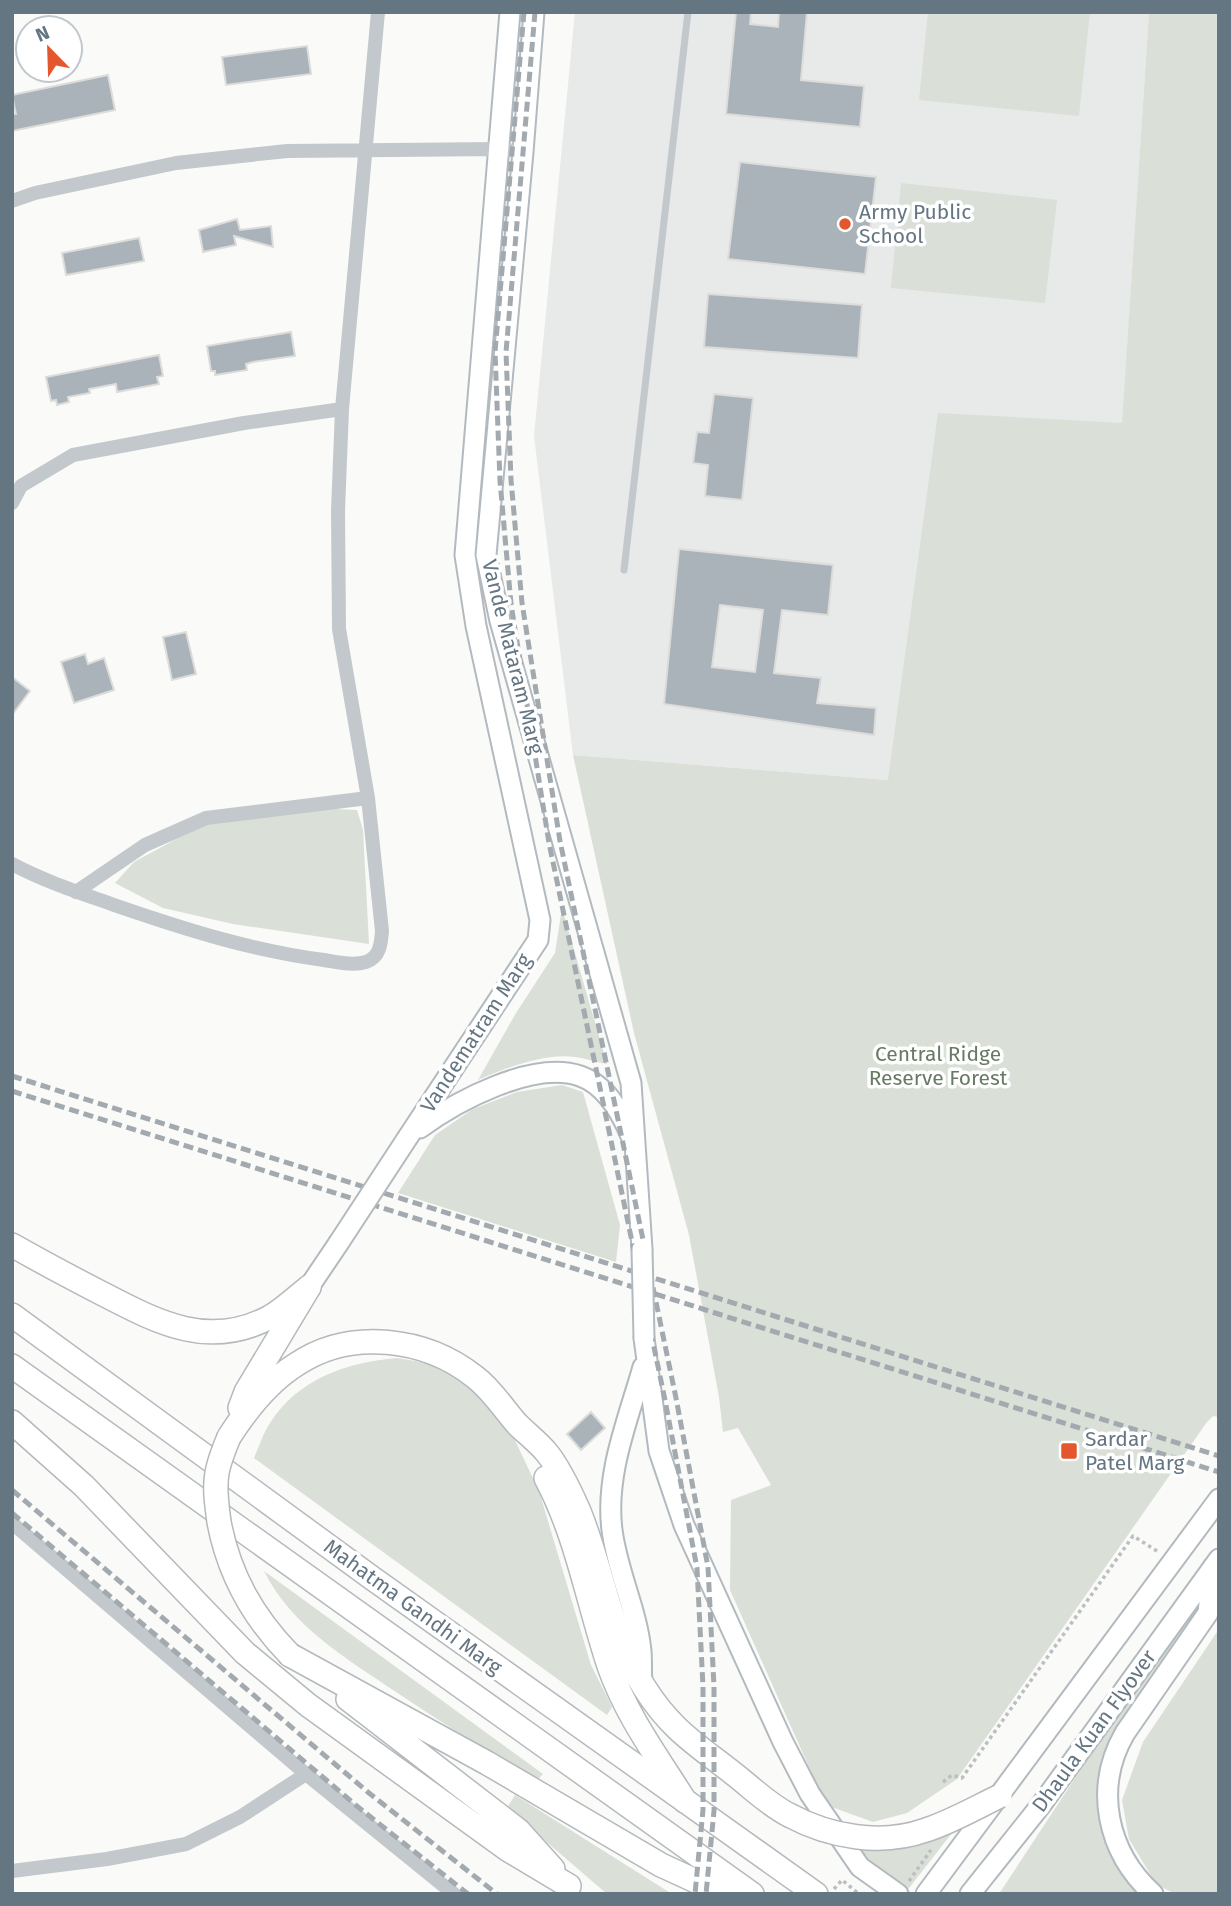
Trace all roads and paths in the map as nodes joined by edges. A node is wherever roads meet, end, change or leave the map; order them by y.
1 (378, 12) edge
2 (510, 12) edge
3 (534, 12) edge
4 (688, 12) edge
5 (498, 149) junction
6 (366, 152) junction
7 (523, 152) junction
8 (12, 201) edge
9 (342, 409) junction
10 (12, 503) edge
11 (624, 570) dead end
12 (368, 798) junction
13 (515, 804) joint
14 (12, 864) edge
15 (76, 892) junction
16 (408, 1137) junction
17 (635, 1146) junction
18 (12, 1245) edge
19 (309, 1287) junction
20 (12, 1315) edge
21 (646, 1359) junction
22 (12, 1366) edge
23 (12, 1422) edge
24 (516, 1423) junction
25 (229, 1437) junction
26 (1219, 1499) edge
27 (12, 1523) edge
28 (1173, 1560) junction
29 (1216, 1562) edge
30 (290, 1655) junction
31 (642, 1684) junction
32 (306, 1774) junction
33 (943, 1782) dead end
34 (1000, 1796) junction
35 (685, 1801) junction
36 (938, 1841) dead end
37 (14, 1869) edge
38 (915, 1873) dead end
39 (842, 1880) dead end
40 (570, 1891) edge
41 (454, 1894) edge
42 (724, 1894) edge
43 (752, 1894) edge
44 (816, 1894) edge
45 (859, 1894) edge
46 (898, 1894) edge
47 (926, 1894) edge
48 (970, 1894) edge
49 (1153, 1894) edge

1 - 6 street
2 - 5 main road, Vande Mataram Marg
3 - 7 main road, Vande Mataram Marg
4 - 11 lane
5 - 6 street
5 - 7 street
5 - 13 main road, Vande Mataram Marg
6 - 8 street
6 - 9 street
7 - 17 main road, Vande Mataram Marg
9 - 10 street
9 - 12 street
12 - 15 street
12 - 15 street
13 - 16 main road, Vandematram Marg
14 - 15 street
16 - 17 main road
16 - 19 main road, Vandematram Marg, bridge
17 - 21 main road, Vande Mataram Marg, bridge
18 - 19 main road
19 - 25 main road
20 - 35 main road, Mahatma Gandhi Marg
21 - 31 main road
21 - 46 main road
22 - 43 main road, Mahatma Gandhi Marg
23 - 40 main road
24 - 25 main road
24 - 31 main road
24 - 35 main road
25 - 30 main road, bridge
26 - 28 main road, Dhaula Kuan Flyover
27 - 32 street
28 - 33 path
28 - 34 main road, Dhaula Kuan Flyover
29 - 48 main road, Dhaula Kuan Flyover
29 - 49 main road
30 - 40 main road
30 - 42 main road
31 - 34 main road, bridge
32 - 37 street
32 - 41 street
34 - 47 main road, Dhaula Kuan Flyover
35 - 44 main road, Mahatma Gandhi Marg
36 - 38 path
39 - 45 path

